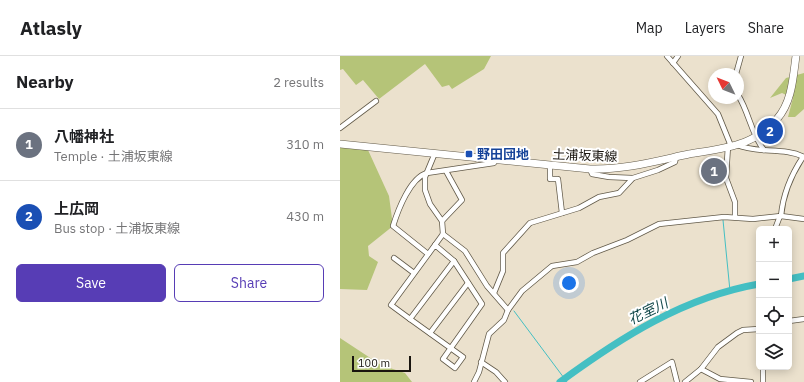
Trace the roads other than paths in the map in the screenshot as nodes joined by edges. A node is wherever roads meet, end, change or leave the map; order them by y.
1 (667, 56) edge
2 (678, 56) edge
3 (741, 56) edge
4 (796, 56) edge
5 (673, 63) junction
6 (738, 68) edge
7 (376, 101) dead end
8 (742, 104) edge
9 (340, 128) edge
10 (757, 136) junction
11 (340, 144) edge
12 (732, 146) junction
13 (764, 150) junction
14 (435, 153) junction
15 (676, 157) junction
16 (803, 157) edge
17 (496, 160) junction
18 (550, 166) junction
19 (590, 169) junction
20 (446, 171) junction
21 (427, 173) junction
22 (632, 178) junction
23 (562, 213) junction
24 (780, 216) junction
25 (735, 217) junction
26 (804, 219) edge
27 (442, 221) junction
28 (776, 226) edge
29 (443, 234) junction
30 (435, 245) junction
31 (428, 254) junction
32 (394, 258) dead end
33 (454, 261) junction
34 (414, 273) junction
35 (468, 283) junction
36 (494, 293) junction
37 (508, 310) junction
38 (410, 319) junction
39 (804, 319) edge
40 (792, 321) edge
41 (756, 329) edge
42 (430, 333) junction
43 (450, 348) junction
44 (481, 362) junction
45 (701, 369) junction
46 (763, 370) edge
47 (474, 382) edge
48 (505, 382) edge
49 (640, 382) edge
50 (678, 382) edge
51 (685, 382) edge
52 (751, 382) edge
53 (763, 382) edge

1 - 5 street
2 - 5 street
3 - 6 street
4 - 10 main road, 土浦坂東線
5 - 12 street
7 - 9 street
8 - 10 street
10 - 12 main road, 土浦坂東線
10 - 13 street
11 - 14 main road, 土浦坂東線
12 - 13 street
12 - 15 main road, 土浦坂東線
12 - 25 street
13 - 16 street
14 - 17 main road, 土浦坂東線
14 - 21 street
15 - 19 main road, 土浦坂東線
15 - 22 street
16 - 24 street
17 - 18 main road, 土浦坂東線
17 - 20 street
18 - 19 main road, 土浦坂東線
18 - 23 street
19 - 22 street
20 - 21 street
20 - 27 street
21 - 27 street
21 - 31 street
22 - 23 street
23 - 36 street
24 - 25 street
24 - 26 street
24 - 28 street
25 - 37 street
27 - 29 street
29 - 30 street
29 - 36 street
30 - 31 street
30 - 33 street
31 - 34 street
32 - 34 street
33 - 35 street
33 - 38 street
34 - 38 street
35 - 42 street
35 - 43 street
36 - 37 street
37 - 44 street
38 - 42 street
39 - 40 street
41 - 45 street
42 - 43 street
43 - 43 street
44 - 47 street
44 - 48 street
45 - 51 street
45 - 52 street
46 - 53 street
49 - 50 street

